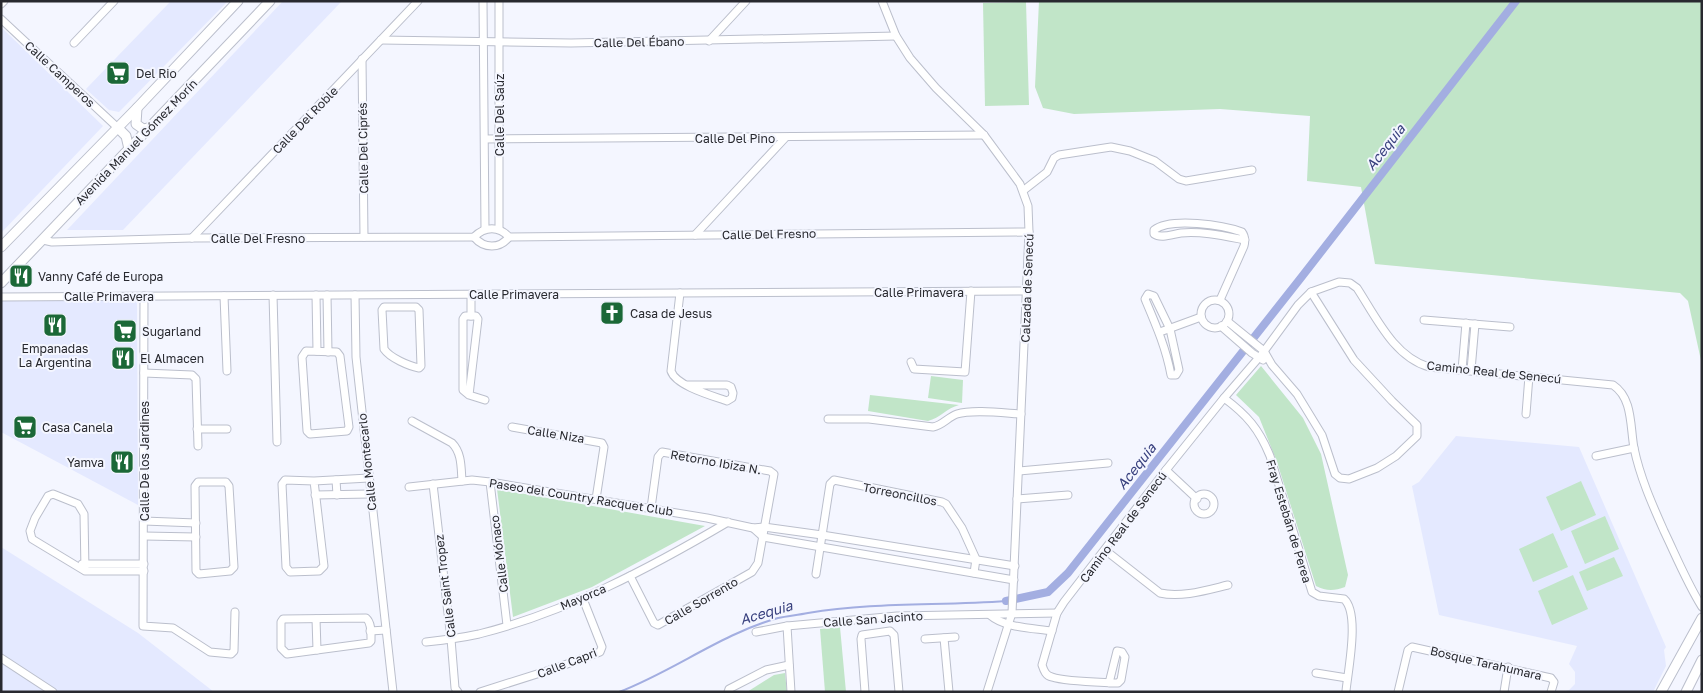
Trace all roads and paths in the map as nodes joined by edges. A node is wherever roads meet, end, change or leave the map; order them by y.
1 (114, 1) edge
2 (238, 1) edge
3 (270, 1) edge
4 (418, 1) edge
5 (483, 1) edge
6 (500, 1) edge
7 (746, 1) edge
8 (882, 1) edge
9 (1, 20) edge
10 (896, 36) junction
11 (381, 40) junction
12 (709, 41) junction
13 (484, 42) junction
14 (499, 42) junction
15 (74, 43) dead end
16 (362, 60) junction
17 (137, 108) junction
18 (118, 128) junction
19 (148, 128) junction
20 (984, 135) junction
21 (786, 138) junction
22 (485, 139) junction
23 (499, 139) junction
24 (129, 149) junction
25 (1252, 170) dead end
26 (1024, 190) junction
27 (1201, 223) junction
28 (486, 229) junction
29 (499, 230) junction
30 (1029, 232) junction
31 (1200, 232) junction
32 (695, 235) junction
33 (364, 237) junction
34 (474, 237) junction
35 (510, 237) junction
36 (192, 238) junction
37 (43, 240) junction
38 (1245, 240) junction
39 (1, 247) edge
40 (1, 283) edge
41 (1026, 291) junction
42 (971, 292) junction
43 (1311, 292) junction
44 (680, 293) junction
45 (472, 294) junction
46 (273, 295) junction
47 (316, 295) junction
48 (327, 295) junction
49 (355, 295) junction
50 (400, 295) junction
51 (144, 296) junction
52 (224, 296) junction
53 (1, 297) edge
54 (1220, 300) junction
55 (400, 307) junction
56 (471, 316) junction
57 (1201, 317) junction
58 (1424, 320) dead end
59 (1466, 323) junction
60 (1224, 324) junction
61 (1475, 324) junction
62 (1510, 327) dead end
63 (1170, 329) junction
64 (1160, 332) junction
65 (317, 351) junction
66 (1264, 351) junction
67 (328, 352) junction
68 (1259, 357) junction
69 (911, 362) dead end
70 (1272, 365) junction
71 (1462, 370) junction
72 (1471, 370) junction
73 (226, 371) dead end
74 (144, 374) junction
75 (1529, 376) junction
76 (687, 385) junction
77 (469, 396) junction
78 (1224, 398) junction
79 (485, 400) dead end
80 (1021, 414) junction
81 (1526, 414) dead end
82 (828, 419) dead end
83 (412, 421) dead end
84 (512, 427) dead end
85 (198, 429) junction
86 (227, 429) dead end
87 (277, 442) dead end
88 (198, 446) dead end
89 (1634, 448) junction
90 (1596, 456) dead end
91 (1108, 463) dead end
92 (1166, 470) junction
93 (1019, 471) junction
94 (369, 478) junction
95 (336, 480) junction
96 (314, 481) junction
97 (462, 481) junction
98 (490, 482) junction
99 (433, 484) junction
100 (409, 487) dead end
101 (370, 494) junction
102 (316, 495) junction
103 (337, 495) junction
104 (1068, 495) dead end
105 (1197, 498) dead end
106 (596, 499) junction
107 (1017, 500) junction
108 (651, 508) junction
109 (144, 521) junction
110 (728, 522) junction
111 (196, 523) junction
112 (764, 527) junction
113 (753, 528) junction
114 (822, 535) junction
115 (144, 536) junction
116 (196, 537) junction
117 (763, 537) junction
118 (820, 548) junction
119 (1105, 550) junction
120 (976, 559) junction
121 (83, 566) junction
122 (1015, 566) junction
123 (144, 568) junction
124 (816, 574) dead end
125 (974, 574) junction
126 (630, 576) junction
127 (1014, 580) junction
128 (1228, 585) dead end
129 (583, 599) junction
130 (1702, 607) edge
131 (235, 612) dead end
132 (1012, 613) junction
133 (1058, 613) junction
134 (990, 615) junction
135 (880, 618) junction
136 (1702, 618) edge
137 (316, 620) junction
138 (1009, 624) junction
139 (507, 626) junction
140 (787, 626) junction
141 (386, 630) junction
142 (370, 631) junction
143 (1052, 631) junction
144 (756, 632) dead end
145 (881, 632) junction
146 (955, 637) dead end
147 (944, 638) junction
148 (451, 639) junction
149 (924, 639) dead end
150 (426, 642) dead end
151 (317, 650) junction
152 (1, 658) edge
153 (1702, 660) edge
154 (789, 665) junction
155 (1508, 667) junction
156 (1316, 673) dead end
157 (1347, 678) junction
158 (1109, 683) dead end
159 (1553, 689) edge
160 (456, 690) edge
161 (1346, 691) edge
162 (53, 692) edge
163 (392, 692) edge
164 (480, 692) edge
165 (728, 692) edge
166 (791, 692) edge
167 (866, 692) edge
168 (899, 692) edge
169 (949, 692) edge
170 (987, 692) edge
171 (1398, 692) edge
172 (1504, 692) edge
173 (1661, 692) edge
174 (1686, 692) edge

1 - 15 street
2 - 17 main road, Avenida Manuel Gómez Morín
3 - 19 main road, Avenida Manuel Gómez Morín
4 - 11 street, Calle Del Roble
5 - 13 street, Calle Del Saúz
6 - 14 street, Calle Del Saúz
7 - 12 street
8 - 10 street, Calzada de Senecú
9 - 18 street, Calle Camperos
10 - 12 street, Calle Del Ébano
10 - 20 street, Calzada de Senecú
11 - 13 street, Calle Del Ébano
11 - 16 street, Calle Del Roble
12 - 14 street, Calle Del Ébano
13 - 14 street, Calle Del Ébano
13 - 22 street, Calle Del Saúz
14 - 23 street, Calle Del Saúz
16 - 33 street, Calle Del Ciprés
16 - 36 street, Calle Del Roble
17 - 18 main road, Avenida Manuel Gómez Morín
17 - 19 main road
18 - 24 main road
18 - 39 main road, Avenida Manuel Gómez Morín
19 - 24 main road, Avenida Manuel Gómez Morín
20 - 21 street, Calle Del Pino
20 - 26 street, Calzada de Senecú
21 - 23 street, Calle Del Pino
21 - 32 street
22 - 23 street, Calle Del Pino
22 - 28 street, Calle Del Saúz
23 - 29 street, Calle Del Saúz
24 - 37 main road, Avenida Manuel Gómez Morín
25 - 26 street
26 - 30 street, Calzada de Senecú
27 - 31 street
27 - 31 street
27 - 38 street
28 - 29 street
28 - 34 street
29 - 35 street
30 - 32 street, Calle Del Fresno
30 - 41 street, Calzada de Senecú
31 - 38 street
32 - 35 street, Calle Del Fresno
33 - 34 street, Calle Del Fresno
33 - 36 street, Calle Del Fresno
34 - 35 street, Calle Del Fresno
36 - 37 street, Calle Del Fresno
37 - 40 main road, Avenida Manuel Gómez Morín
38 - 54 street
41 - 42 street, Calle Primavera
41 - 80 street, Calzada de Senecú
42 - 44 street, Calle Primavera
42 - 69 street
43 - 66 street, Camino Real de Senecú
43 - 70 street
43 - 71 street, Camino Real de Senecú
44 - 45 street, Calle Primavera
44 - 76 street
45 - 50 street, Calle Primavera
45 - 56 street
46 - 47 street, Calle Primavera
46 - 52 street, Calle Primavera
46 - 87 street
47 - 48 street, Calle Primavera
47 - 65 street
48 - 49 street, Calle Primavera
48 - 67 street
49 - 50 street, Calle Primavera
49 - 94 street, Calle Montecarlo
50 - 55 street
51 - 52 street, Calle Primavera
51 - 53 street, Calle Primavera
51 - 74 street, Calle De los Jardines
52 - 73 street
54 - 57 street
54 - 60 street
55 - 55 street
56 - 77 street
56 - 77 street
57 - 60 street
57 - 63 street
58 - 59 street
59 - 61 street
59 - 71 street
60 - 66 street
60 - 68 street
61 - 62 street
61 - 72 street
63 - 64 street
63 - 64 street
63 - 64 street
65 - 67 street
65 - 67 street
66 - 68 street, Camino Real de Senecú
66 - 70 street
68 - 70 street
68 - 78 street, Camino Real de Senecú
71 - 72 street, Camino Real de Senecú
72 - 75 street, Camino Real de Senecú
74 - 85 street
74 - 109 street, Calle De los Jardines
75 - 81 street
75 - 89 street, Camino Real de Senecú
76 - 76 street
77 - 79 street
78 - 92 street, Camino Real de Senecú
78 - 157 street, Fray Estebán de Perea
80 - 82 street
80 - 93 street, Calzada de Senecú
83 - 97 street
84 - 106 street, Calle Niza
85 - 86 street
85 - 88 street
89 - 90 street
89 - 130 street, Camino Real de Senecú
91 - 93 street
92 - 105 street
92 - 119 street, Camino Real de Senecú
93 - 107 street, Calzada de Senecú
94 - 95 street
94 - 101 street, Calle Montecarlo
95 - 96 street
95 - 103 street
96 - 102 street
96 - 102 street
97 - 98 street, Paseo del Country Racquet Club
97 - 99 street, Paseo del Country Racquet Club
98 - 106 street, Paseo del Country Racquet Club
98 - 139 street, Calle Mónaco
99 - 100 street, Paseo del Country Racquet Club
99 - 148 street, Calle Saint Tropez
101 - 103 street
101 - 141 street, Calle Montecarlo
102 - 103 street
104 - 107 street
106 - 108 street, Paseo del Country Racquet Club
107 - 122 street, Calzada de Senecú
108 - 110 street, Paseo del Country Racquet Club
108 - 112 street, Retorno Ibiza N.
109 - 111 street
109 - 115 street, Calle De los Jardines
110 - 113 street, Paseo del Country Racquet Club
110 - 126 street, Mayorca
111 - 116 street
111 - 116 street
112 - 113 street, Paseo del Country Racquet Club
112 - 114 street, Paseo del Country Racquet Club
112 - 117 street, Calle Sorrento
113 - 117 street, Paseo del Country Racquet Club
114 - 118 street
114 - 120 street, Paseo del Country Racquet Club
114 - 120 street, Torreoncillos
115 - 116 street
115 - 123 street, Calle De los Jardines
117 - 118 street
117 - 126 street, Calle Sorrento
118 - 124 street
118 - 125 street
119 - 128 street
119 - 133 street, Camino Real de Senecú
120 - 122 street, Paseo del Country Racquet Club
120 - 125 street
121 - 121 street
121 - 123 street
122 - 127 street, Calzada de Senecú
123 - 131 street, Calle De los Jardines
125 - 127 street
126 - 129 street, Mayorca
127 - 132 street, Calzada de Senecú
129 - 139 street, Mayorca
129 - 164 street, Calle Capri
132 - 133 street, Calle San Jacinto
132 - 134 street, Calle San Jacinto
132 - 138 street, Calzada de Senecú
133 - 143 street, Camino Real de Senecú
134 - 135 street, Calle San Jacinto
134 - 138 street, Calle San Jacinto
135 - 140 street, Calle San Jacinto
135 - 145 street
136 - 173 main road
137 - 142 street
137 - 151 street
137 - 151 street
138 - 143 street, Calle San Jacinto
138 - 170 street, Calzada de Senecú
139 - 148 street, Mayorca
140 - 144 street, Calle San Jacinto
140 - 154 street
141 - 142 street
141 - 163 street, Calle Montecarlo
142 - 151 street
143 - 158 street, Camino Real de Senecú
145 - 167 street
145 - 168 street
146 - 147 street
147 - 149 street
147 - 169 street
148 - 150 street, Mayorca
148 - 160 street, Calle Saint Tropez
152 - 162 street
153 - 174 main road
154 - 165 street
154 - 166 street
155 - 159 street, Bosque Tarahumara
155 - 171 street, Bosque Tarahumara
155 - 172 street
156 - 157 street
157 - 161 street, Fray Estebán de Perea

